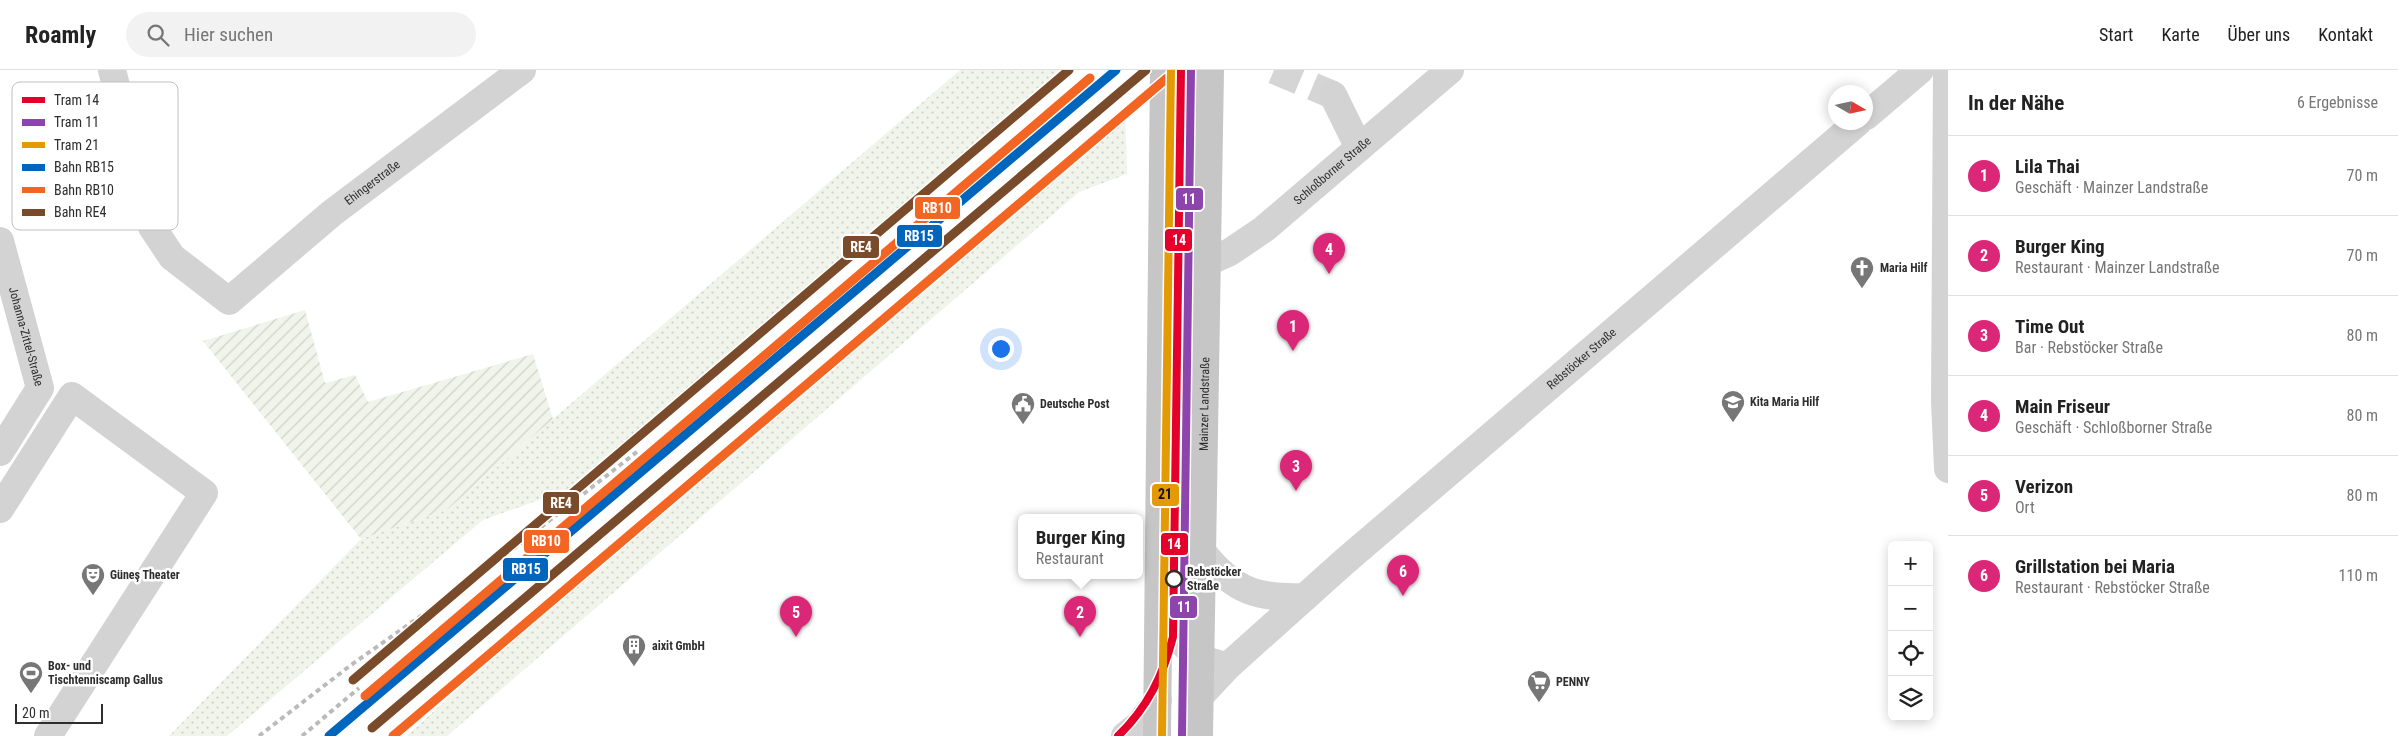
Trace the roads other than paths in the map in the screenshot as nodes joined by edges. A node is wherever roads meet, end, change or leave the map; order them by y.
1 (522, 70) edge
2 (1164, 70) edge
3 (1210, 70) edge
4 (1450, 70) edge
5 (1920, 70) edge
6 (1947, 70) edge
7 (1333, 95) tunnel mouth
8 (1873, 110) edge
9 (1849, 130) edge
10 (1359, 148) junction
11 (154, 230) edge
12 (0, 240) edge
13 (1208, 262) junction
14 (0, 452) edge
15 (1948, 469) edge
16 (0, 509) edge
17 (1204, 554) junction
18 (1305, 597) junction
19 (1158, 607) junction
20 (1201, 658) junction
21 (1228, 666) junction
22 (1201, 695) junction
23 (1158, 700) junction
24 (48, 736) edge
25 (1125, 736) edge
26 (1157, 736) edge
27 (1199, 736) edge

1 - 11 street, Ehingerstraße
2 - 19 main road
3 - 13 main road, Mainzer Landstraße
4 - 10 street, Schloßborner Straße
5 - 8 street
6 - 15 street
7 - 10 street
9 - 18 street, Rebstöcker Straße
10 - 13 street, Schloßborner Straße
12 - 14 street, Johanna-Zittel-Straße
13 - 17 main road, Mainzer Landstraße
16 - 24 street
17 - 18 street
17 - 20 main road, Mainzer Landstraße
18 - 21 street, Rebstöcker Straße
19 - 20 street
19 - 23 main road
20 - 21 street
20 - 22 main road, Mainzer Landstraße
21 - 22 street, Rebstöcker Straße
22 - 27 main road, Mainzer Landstraße
23 - 25 street
23 - 26 main road

